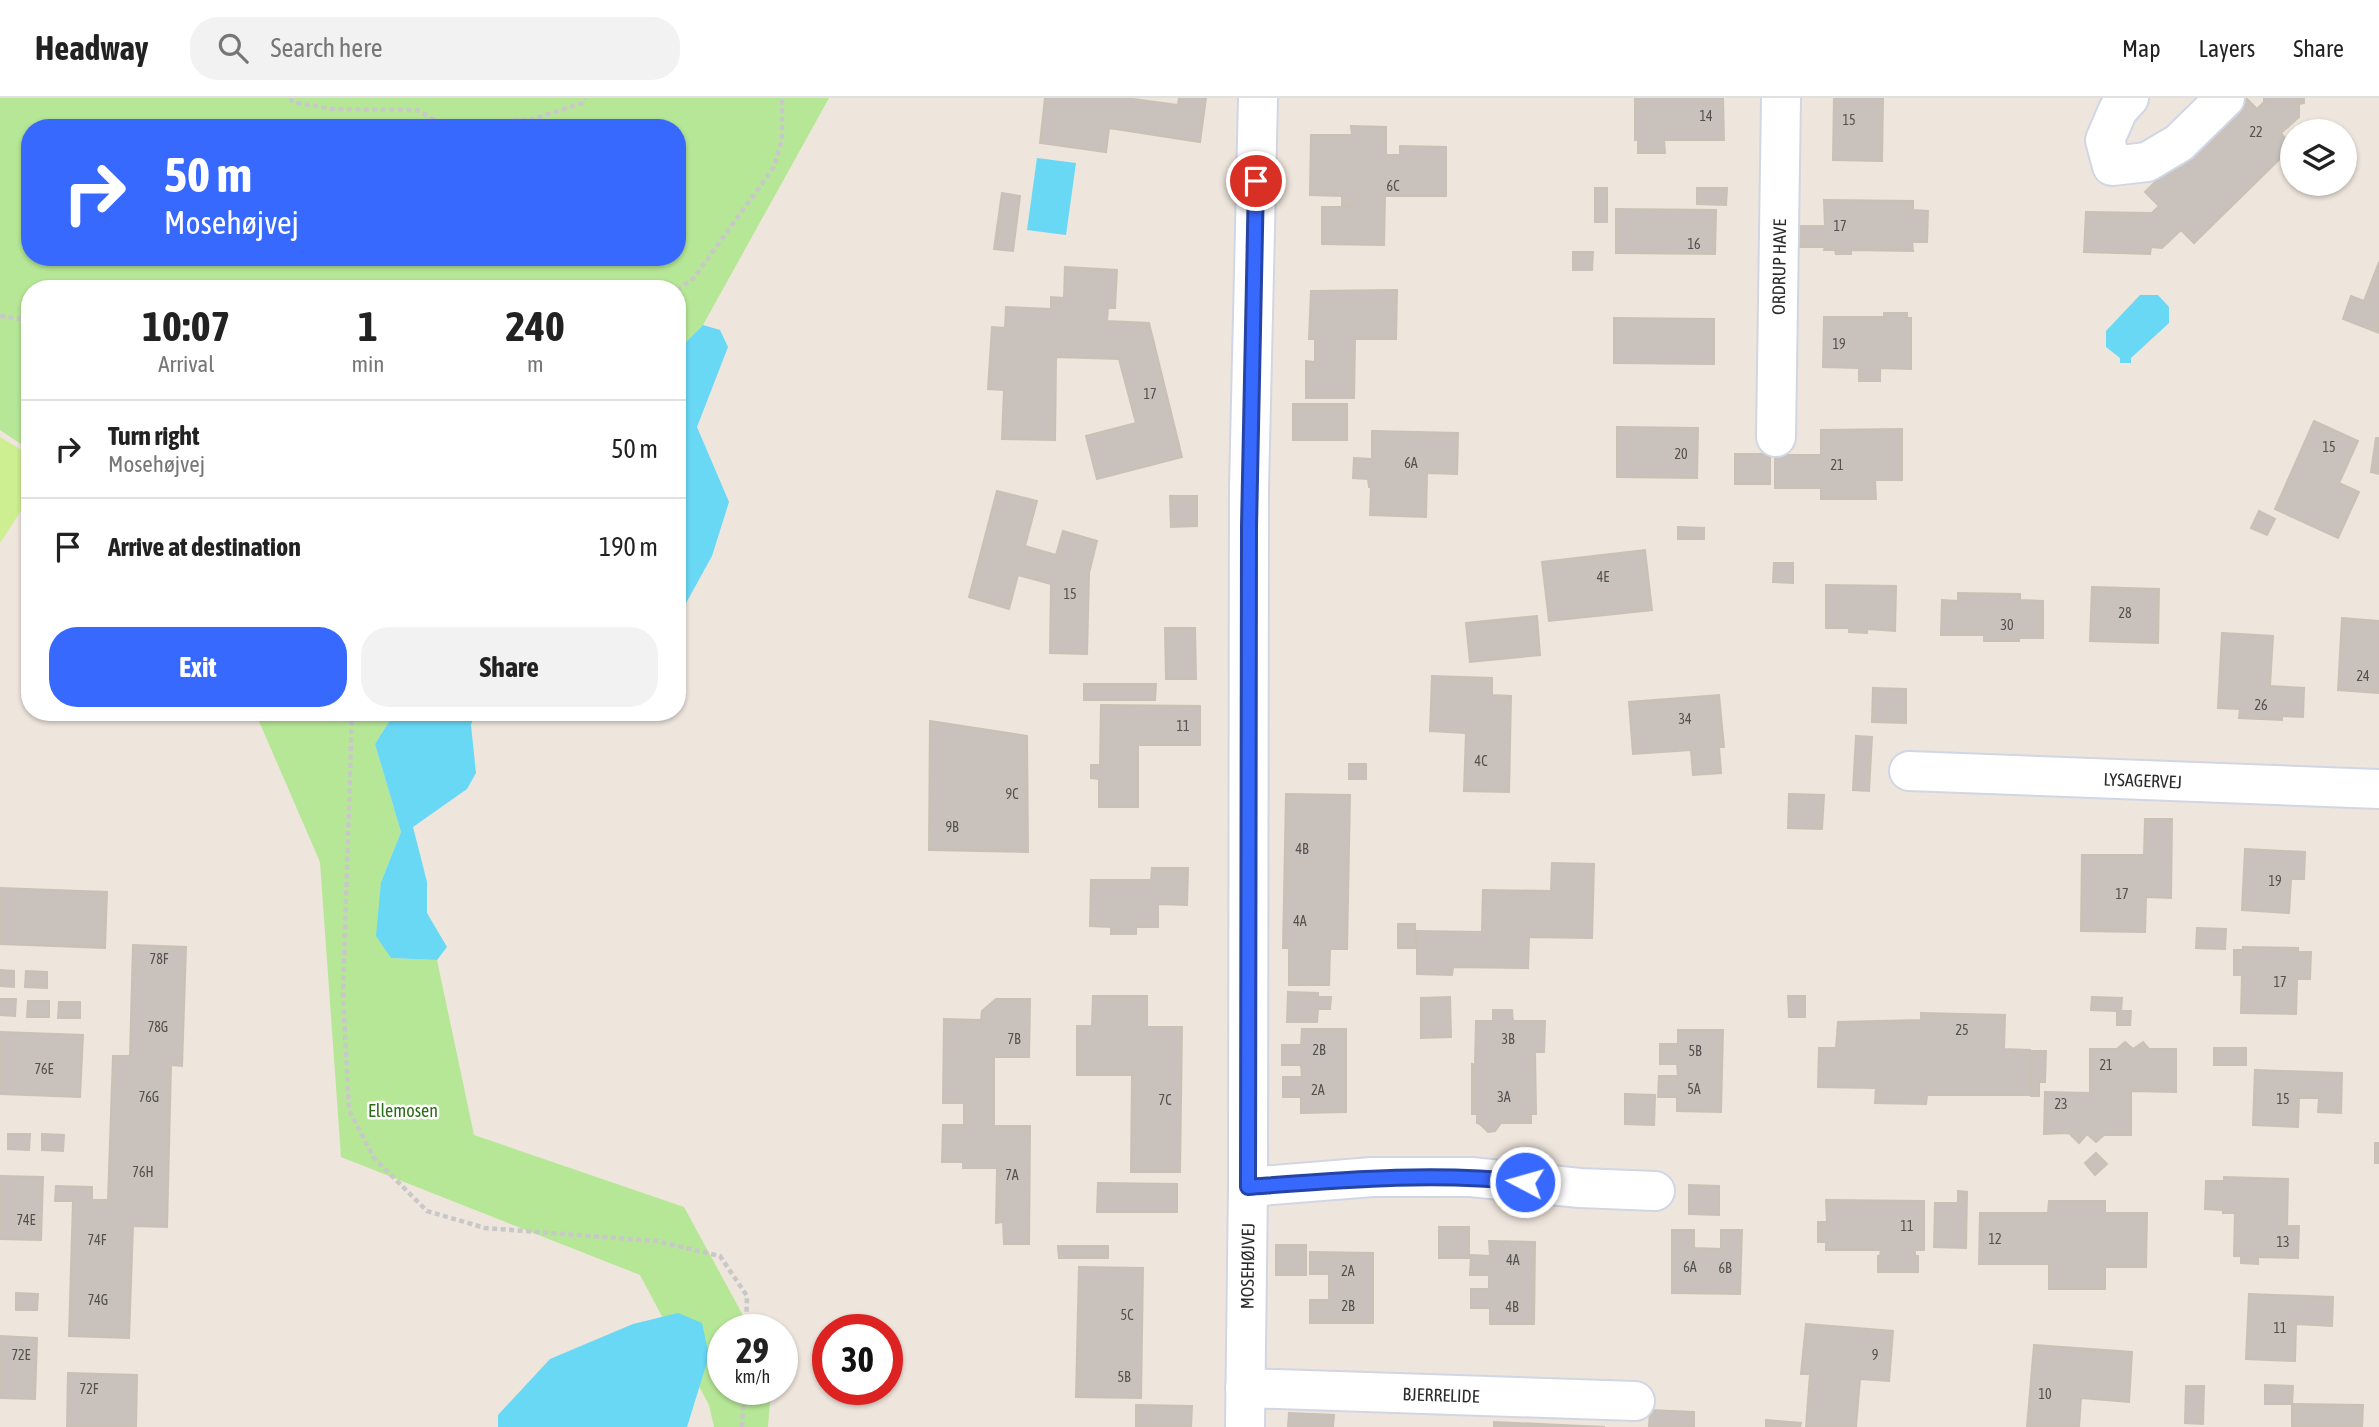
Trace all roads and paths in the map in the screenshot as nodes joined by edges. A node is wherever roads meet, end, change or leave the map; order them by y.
1 (290, 98) edge
2 (585, 98) edge
3 (782, 98) edge
4 (1258, 98) edge
5 (1781, 98) edge
6 (2129, 98) edge
7 (2225, 98) edge
8 (433, 119) edge
9 (533, 119) edge
10 (686, 283) edge
11 (0, 316) edge
12 (21, 319) edge
13 (1776, 437) dead end
14 (352, 721) edge
15 (1909, 771) dead end
16 (2379, 789) edge
17 (1248, 1187) junction
18 (1655, 1191) dead end
19 (746, 1314) edge
20 (1245, 1388) junction
21 (1635, 1401) dead end
22 (743, 1405) edge
23 (742, 1427) edge
24 (1245, 1427) edge

1 - 8 path
2 - 9 path
3 - 10 path
4 - 17 street, MOSEHØJVEJ
5 - 13 street, ORDRUP HAVE
6 - 7 street
11 - 12 path
14 - 19 path
15 - 16 street, LYSAGERVEJ
17 - 18 street
17 - 20 street, MOSEHØJVEJ
20 - 21 street, BJERRELIDE
20 - 24 street, MOSEHØJVEJ
22 - 23 path

